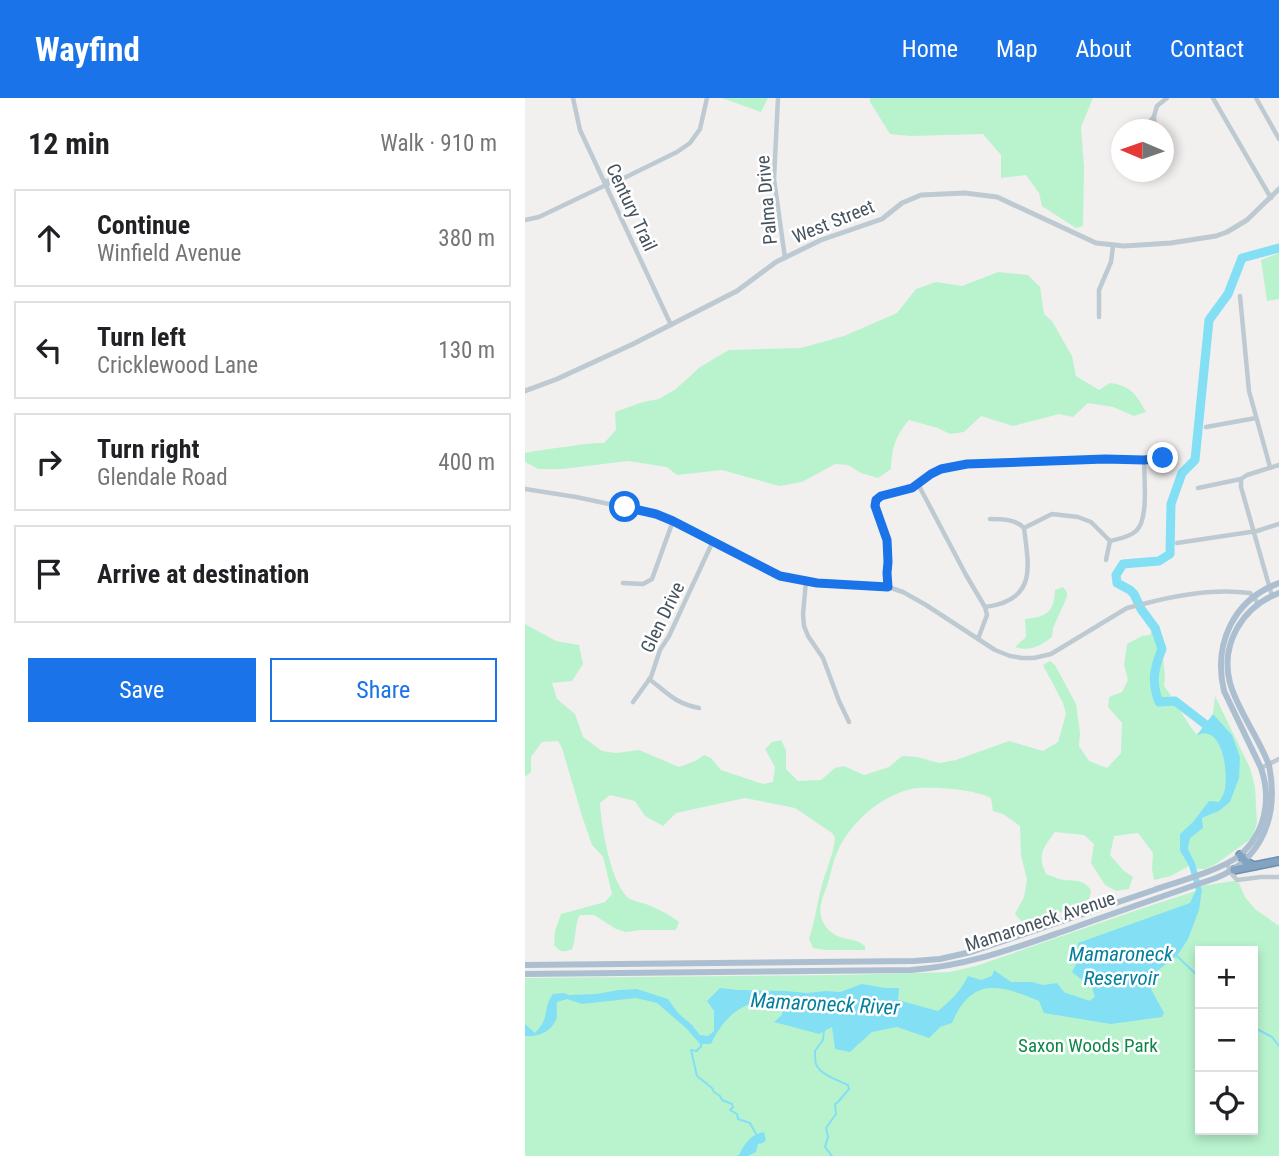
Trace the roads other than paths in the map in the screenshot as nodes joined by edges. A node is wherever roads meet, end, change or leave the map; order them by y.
1 (573, 98) edge
2 (707, 98) edge
3 (778, 98) edge
4 (1167, 98) edge
5 (1213, 98) edge
6 (1256, 98) edge
7 (1154, 117) joint
8 (1152, 119) edge
9 (1279, 139) edge
10 (605, 183) junction
11 (1279, 189) edge
12 (1271, 198) junction
13 (525, 220) edge
14 (1112, 246) junction
15 (785, 258) junction
16 (1240, 296) dead end
17 (1099, 317) dead end
18 (671, 326) junction
19 (525, 391) edge
20 (1256, 418) junction
21 (1206, 427) dead end
22 (1163, 458) dead end
23 (1144, 460) junction
24 (1279, 465) edge
25 (1270, 467) junction
26 (1241, 479) junction
27 (918, 484) junction
28 (1198, 488) dead end
29 (525, 489) edge
30 (990, 519) dead end
31 (673, 521) junction
32 (1279, 524) edge
33 (1024, 528) junction
34 (1253, 531) junction
35 (713, 541) junction
36 (1110, 541) junction
37 (1177, 543) dead end
38 (1106, 560) dead end
39 (806, 581) junction
40 (623, 583) dead end
41 (1279, 583) edge
42 (888, 587) junction
43 (1269, 587) junction
44 (1275, 595) edge
45 (1254, 596) junction
46 (1258, 603) junction
47 (1143, 604) dead end
48 (1135, 606) dead end
49 (985, 607) junction
50 (978, 639) junction
51 (649, 679) junction
52 (633, 702) dead end
53 (699, 708) dead end
54 (849, 722) dead end
55 (1279, 759) edge
56 (1269, 765) junction
57 (1261, 768) junction
58 (1243, 858) junction
59 (1279, 861) edge
60 (1227, 863) junction
61 (1254, 866) junction
62 (1232, 871) junction
63 (1279, 877) edge
64 (993, 945) junction
65 (997, 954) junction
66 (672, 963) junction
67 (525, 965) edge
68 (671, 973) junction
69 (525, 974) edge

1 - 10 street, Century Trail
2 - 10 street
3 - 15 street, Palma Drive
4 - 7 street
5 - 12 street
6 - 9 street
7 - 8 street
10 - 13 street
10 - 18 street, Century Trail
11 - 12 street, West Street
12 - 14 street, West Street
14 - 15 street, West Street
14 - 17 street
15 - 18 street, West Street
16 - 20 street
18 - 19 street, West Street
20 - 21 street
20 - 25 street
22 - 23 street
23 - 27 street
23 - 36 street
24 - 25 street
25 - 26 street
26 - 28 street
26 - 34 street
27 - 42 street
27 - 49 street
29 - 31 street
30 - 33 street
31 - 35 street
31 - 40 street
32 - 34 street
33 - 36 street
33 - 49 street
34 - 37 street
34 - 43 street
35 - 39 street
35 - 51 street, Glen Drive
36 - 38 street
39 - 42 street
39 - 54 street
41 - 43 main road, Mamaroneck Avenue
42 - 50 street
43 - 44 street
43 - 45 main road, Mamaroneck Avenue
44 - 46 main road, Mamaroneck Avenue
45 - 46 street
45 - 47 street
45 - 57 main road, Mamaroneck Avenue
46 - 56 main road, Mamaroneck Avenue
48 - 50 street
49 - 50 street
51 - 52 street, Glen Drive
51 - 53 street
55 - 56 street
56 - 57 street
56 - 58 main road, Mamaroneck Avenue
57 - 58 main road, Mamaroneck Avenue
58 - 60 main road, Mamaroneck Avenue
58 - 61 highway
58 - 62 main road, Mamaroneck Avenue
59 - 61 highway
60 - 62 street
60 - 64 main road, Mamaroneck Avenue
61 - 62 highway
62 - 63 street
62 - 65 main road, Mamaroneck Avenue
64 - 65 street
64 - 66 main road, Mamaroneck Avenue
65 - 68 main road, Mamaroneck Avenue
66 - 67 main road, Mamaroneck Avenue
66 - 68 street
68 - 69 main road, Mamaroneck Avenue

